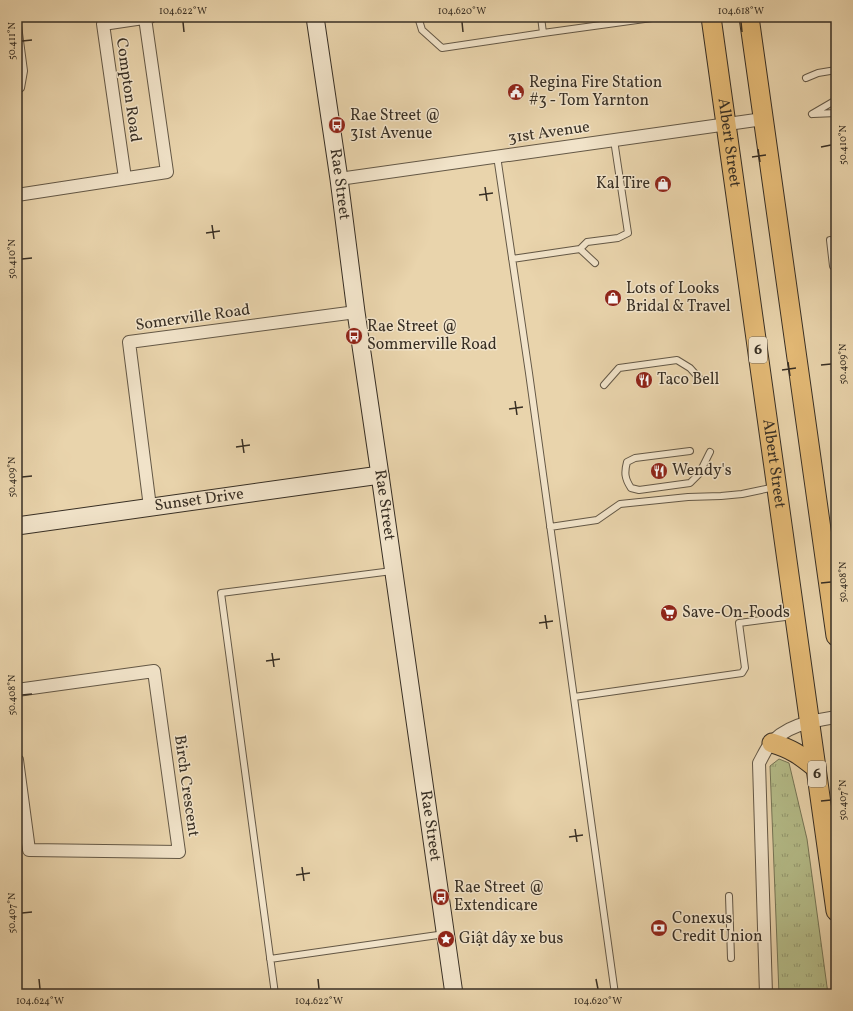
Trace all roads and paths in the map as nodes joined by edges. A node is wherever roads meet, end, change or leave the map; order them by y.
1 (147, 17) edge
2 (314, 17) edge
3 (418, 17) edge
4 (541, 17) edge
5 (659, 17) edge
6 (711, 17) edge
7 (749, 17) edge
8 (17, 18) edge
9 (644, 18) edge
10 (543, 33) junction
11 (836, 70) edge
12 (806, 78) dead end
13 (17, 91) edge
14 (836, 100) edge
15 (836, 113) edge
16 (763, 119) junction
17 (726, 124) junction
18 (614, 140) junction
19 (497, 156) junction
20 (125, 178) junction
21 (339, 179) junction
22 (17, 195) edge
23 (830, 240) dead end
24 (580, 249) junction
25 (512, 259) junction
26 (595, 263) dead end
27 (836, 266) edge
28 (356, 312) junction
29 (699, 378) dead end
30 (604, 385) dead end
31 (690, 452) dead end
32 (710, 452) dead end
33 (380, 475) junction
34 (777, 487) junction
35 (150, 507) junction
36 (17, 526) edge
37 (550, 527) junction
38 (394, 570) junction
39 (795, 615) junction
40 (836, 636) edge
41 (17, 690) edge
42 (574, 696) junction
43 (836, 717) edge
44 (810, 721) junction
45 (772, 743) junction
46 (17, 760) edge
47 (816, 768) junction
48 (730, 896) dead end
49 (836, 911) edge
50 (445, 934) junction
51 (731, 958) dead end
52 (270, 959) junction
53 (275, 994) edge
54 (454, 994) edge
55 (615, 994) edge
56 (766, 994) edge

1 - 20 street, Compton Road
1 - 20 street, Compton Road
2 - 21 street, Rae Street
3 - 10 lane
4 - 10 lane
5 - 9 lane
6 - 17 main road, Albert Street / 6
7 - 16 main road
8 - 13 lane
9 - 10 lane
11 - 12 lane
14 - 15 lane
16 - 17 street, 31st Avenue
16 - 40 main road
17 - 18 street, 31st Avenue
17 - 34 main road, Albert Street / 6
18 - 19 street, 31st Avenue
18 - 24 lane
19 - 21 street, 31st Avenue
19 - 25 lane
20 - 22 street, Compton Road
21 - 28 street, Rae Street
23 - 27 lane
24 - 25 lane
24 - 26 lane
25 - 37 lane
28 - 33 street, Rae Street
28 - 35 street, Somerville Road
29 - 30 lane
31 - 32 lane
33 - 35 street, Sunset Drive
33 - 38 street, Rae Street
34 - 37 lane
34 - 39 main road, Albert Street / 6
35 - 36 street, Sunset Drive
37 - 42 lane
38 - 50 street, Rae Street
38 - 52 lane
39 - 42 lane
39 - 44 main road, Albert Street / 6
41 - 46 street, Birch Crescent
42 - 55 lane
43 - 44 street
44 - 45 street
44 - 47 main road, Albert Street / 6
45 - 47 main road
45 - 56 street
47 - 49 main road, Albert Street / 6
48 - 51 lane
50 - 52 lane
50 - 54 street, Rae Street
52 - 53 lane

